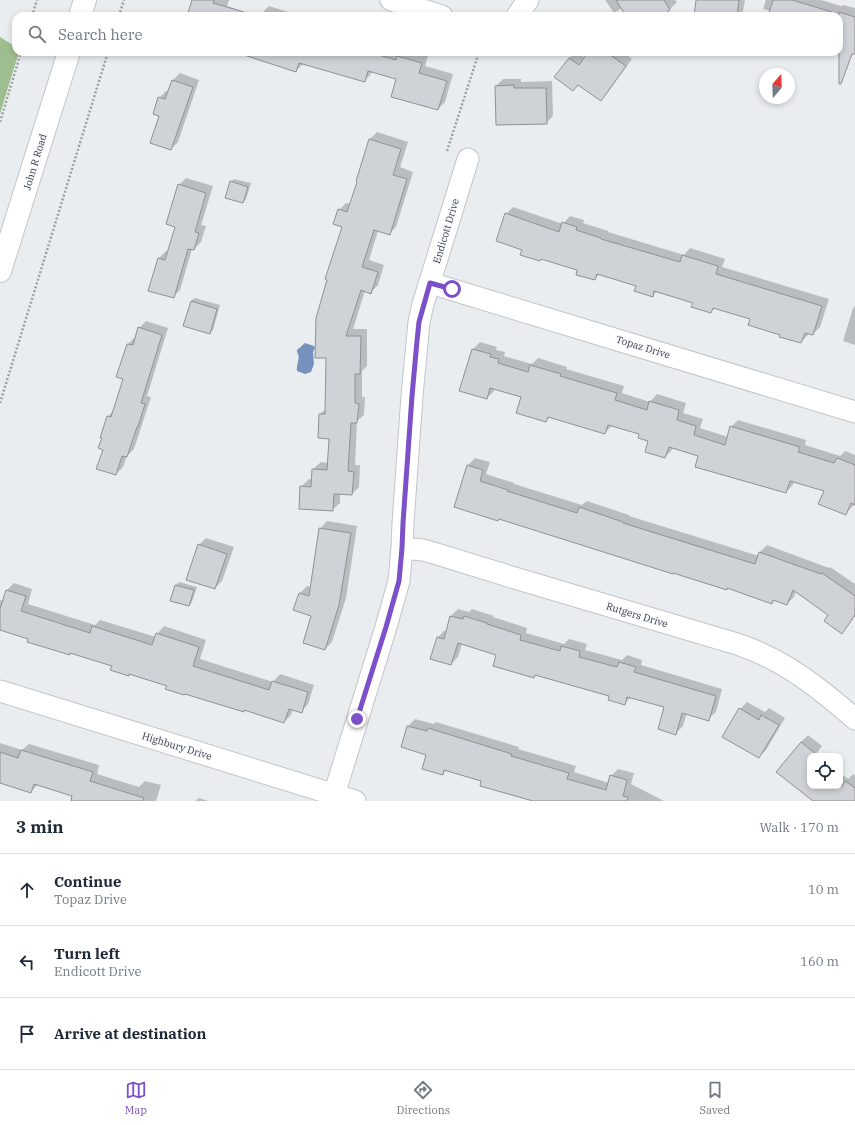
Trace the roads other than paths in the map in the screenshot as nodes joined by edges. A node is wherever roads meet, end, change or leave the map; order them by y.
1 (85, 0) edge
2 (391, 0) edge
3 (528, 0) edge
4 (81, 12) edge
5 (429, 12) edge
6 (519, 12) edge
7 (68, 56) edge
8 (468, 159) dead end
9 (0, 271) edge
10 (430, 283) junction
11 (855, 412) edge
12 (402, 548) junction
13 (0, 692) edge
14 (851, 708) edge
15 (334, 795) junction
16 (355, 801) edge

1 - 4 main road
2 - 5 street
3 - 6 street
7 - 9 main road, John R Road
8 - 10 street, Endicott Drive
10 - 11 street, Topaz Drive
10 - 12 street, Endicott Drive
12 - 14 street, Rutgers Drive
12 - 15 street, Endicott Drive
13 - 15 street, Highbury Drive
15 - 16 street, Highbury Drive

